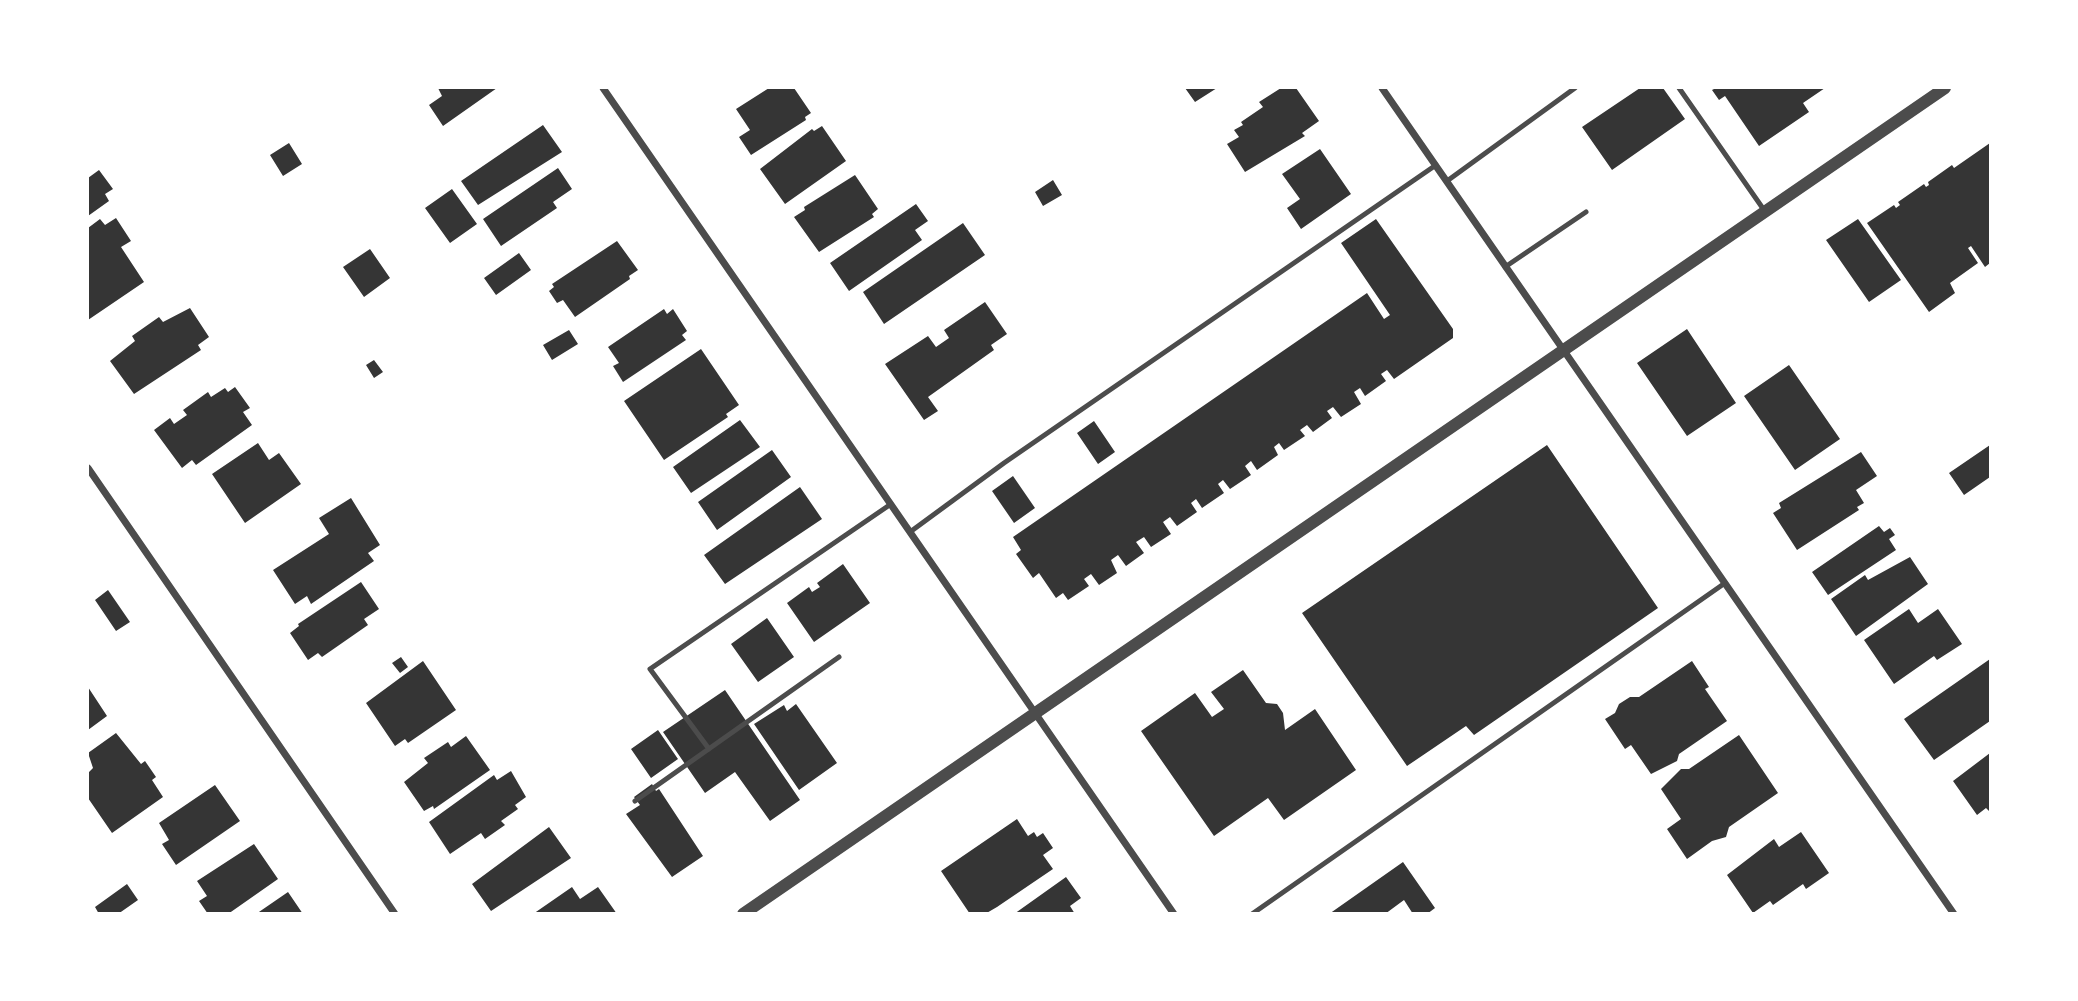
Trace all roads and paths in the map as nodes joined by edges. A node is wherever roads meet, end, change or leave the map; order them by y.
1 (603, 88) edge
2 (1382, 88) edge
3 (1575, 88) edge
4 (1679, 88) edge
5 (1945, 88) edge
6 (1436, 165) junction
7 (1447, 181) junction
8 (1764, 210) junction
9 (1586, 212) dead end
10 (1505, 267) junction
11 (1561, 349) junction
12 (88, 468) edge
13 (891, 504) junction
14 (910, 532) junction
15 (1725, 583) junction
16 (839, 657) dead end
17 (1035, 712) junction
18 (709, 748) junction
19 (635, 801) dead end
20 (395, 914) edge
21 (743, 914) edge
22 (1174, 914) edge
23 (1252, 914) edge
24 (1954, 914) edge

1 - 13 street
2 - 6 street
3 - 7 lane
4 - 8 lane
5 - 8 street
6 - 7 street
6 - 14 lane
7 - 10 street
8 - 11 street
9 - 10 lane
10 - 11 street
11 - 15 street
11 - 17 street
12 - 20 street
13 - 14 street
13 - 18 lane
14 - 17 street
15 - 23 lane
15 - 24 street
16 - 18 lane
17 - 21 street
17 - 22 street
18 - 19 lane

